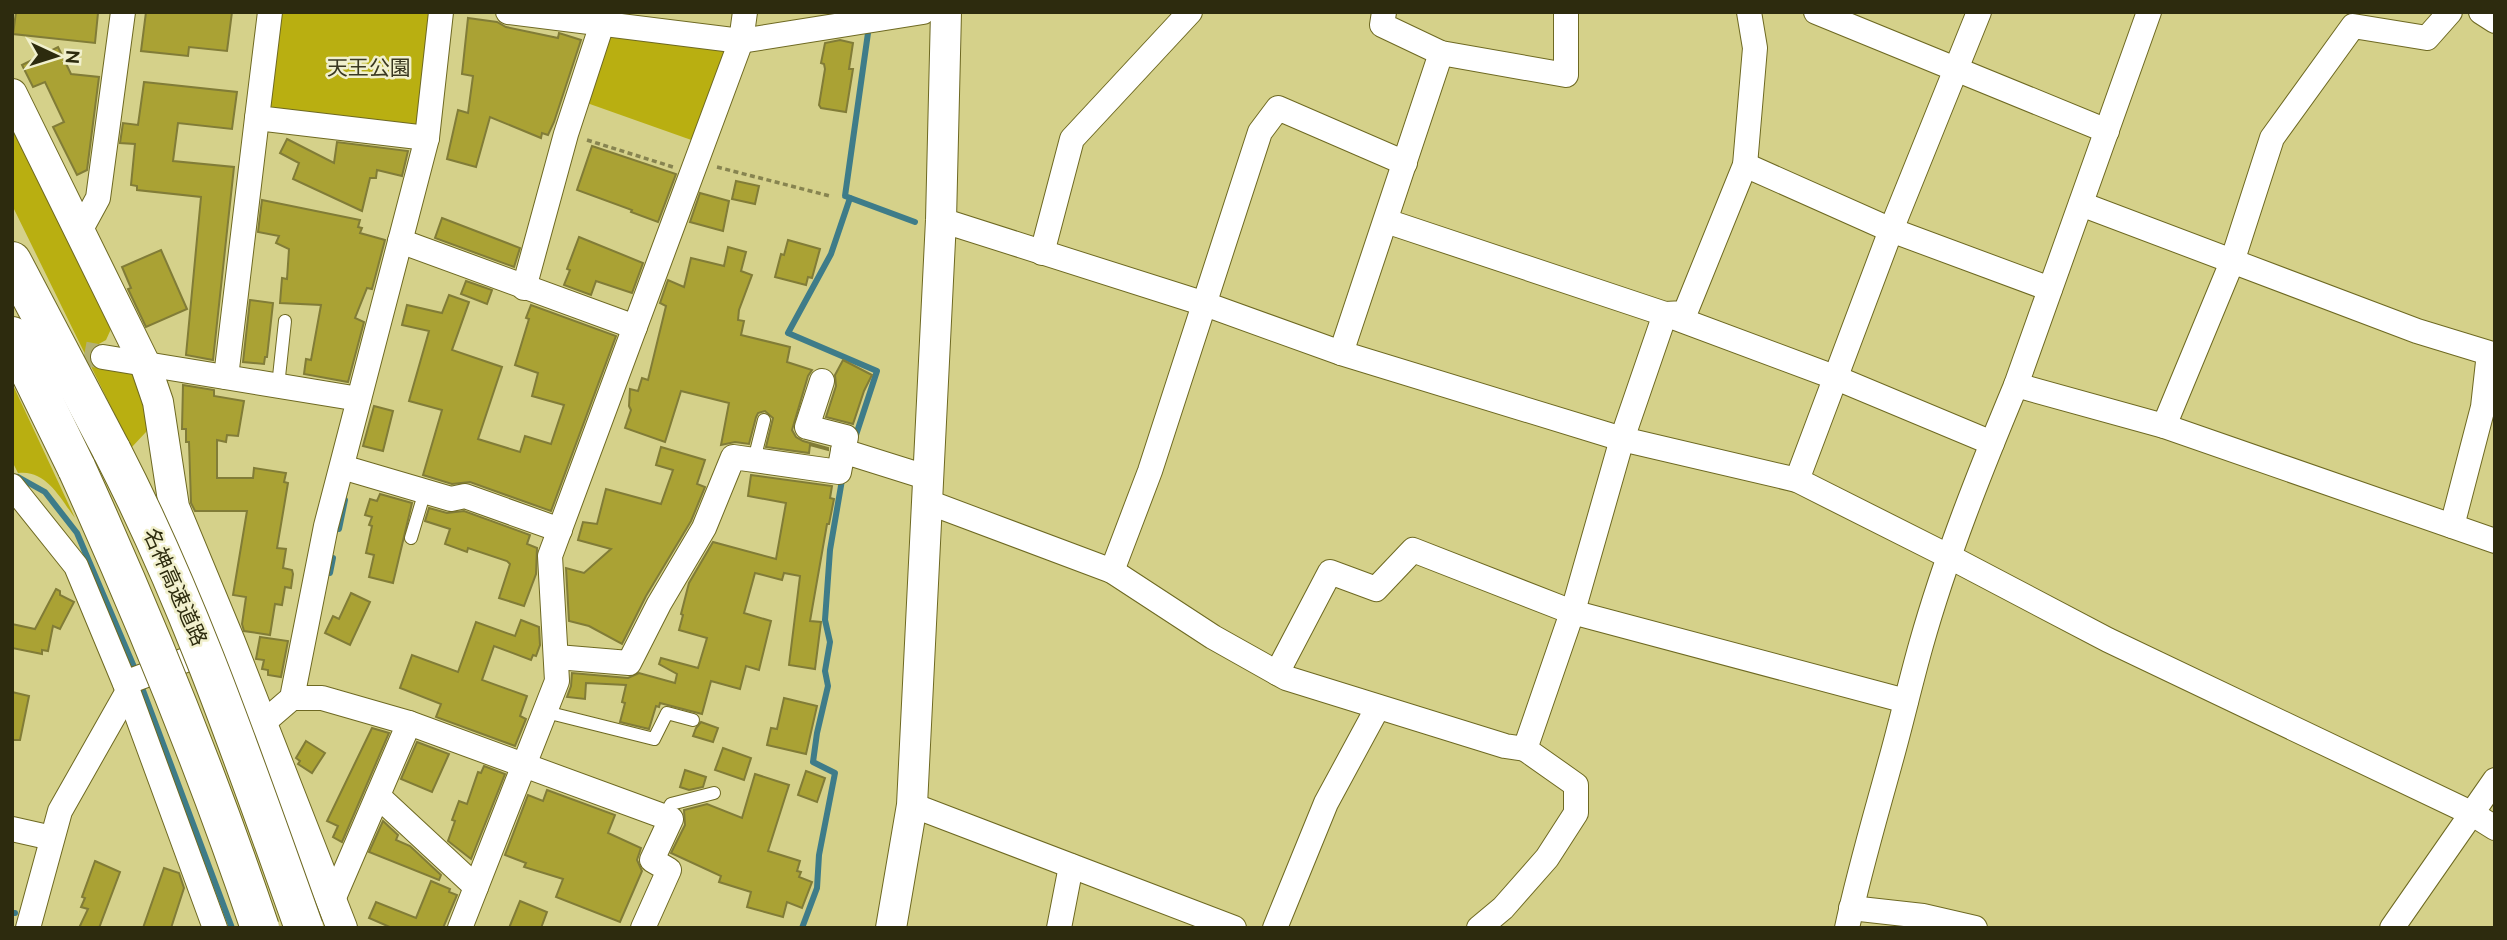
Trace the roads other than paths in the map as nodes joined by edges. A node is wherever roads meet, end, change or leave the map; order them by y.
1 (123, 12) edge
2 (270, 12) edge
3 (441, 12) edge
4 (508, 12) edge
5 (745, 12) edge
6 (923, 12) edge
7 (946, 12) edge
8 (1190, 12) edge
9 (1384, 12) edge
10 (1566, 12) edge
11 (1749, 12) edge
12 (1816, 12) edge
13 (1979, 12) edge
14 (2149, 12) edge
15 (2450, 12) edge
16 (2481, 12) edge
17 (602, 18) edge
18 (2349, 19) edge
19 (2495, 21) edge
20 (741, 41) junction
21 (1441, 54) junction
22 (1955, 70) junction
23 (12, 94) edge
24 (257, 118) junction
25 (2107, 131) junction
26 (427, 138) junction
27 (1405, 163) junction
28 (1745, 165) junction
29 (2081, 204) junction
30 (941, 220) junction
31 (1386, 221) junction
32 (1891, 230) junction
33 (80, 231) junction
34 (400, 242) junction
35 (1042, 253) junction
36 (12, 261) edge
37 (2232, 262) junction
38 (524, 288) junction
39 (2050, 289) junction
40 (1205, 304) junction
41 (1665, 314) junction
42 (285, 321) dead end
43 (635, 327) junction
44 (12, 336) edge
45 (1341, 353) junction
46 (103, 357) tunnel mouth
47 (145, 364) junction
48 (226, 377) junction
49 (1834, 377) junction
50 (822, 381) dead end
51 (2016, 385) junction
52 (278, 386) junction
53 (359, 399) junction
54 (764, 420) dead end
55 (2164, 426) junction
56 (1622, 439) junction
57 (1992, 443) junction
58 (843, 451) junction
59 (754, 460) junction
60 (342, 467) junction
61 (1797, 480) junction
62 (13, 490) edge
63 (928, 490) junction
64 (425, 491) junction
65 (2452, 526) junction
66 (559, 530) junction
67 (411, 538) dead end
68 (2495, 541) edge
69 (1950, 557) junction
70 (1112, 571) junction
71 (1572, 612) junction
72 (230, 642) junction
73 (557, 657) junction
74 (1277, 673) junction
75 (132, 682) junction
76 (292, 698) junction
77 (1906, 701) junction
78 (1378, 707) junction
79 (545, 712) junction
80 (693, 720) dead end
81 (262, 723) junction
82 (409, 723) junction
83 (1525, 750) junction
84 (525, 764) junction
85 (2495, 780) edge
86 (714, 793) dead end
87 (378, 796) junction
88 (912, 805) junction
89 (2471, 813) junction
90 (664, 816) junction
91 (2495, 828) edge
92 (12, 829) edge
93 (52, 838) junction
94 (1071, 866) junction
95 (476, 887) junction
96 (337, 915) edge
97 (1849, 918) edge
98 (1221, 925) edge
99 (28, 928) edge
100 (215, 928) edge
101 (260, 928) edge
102 (304, 928) edge
103 (460, 928) edge
104 (643, 928) edge
105 (891, 928) edge
106 (1059, 928) edge
107 (1275, 928) edge
108 (1479, 928) edge
109 (1975, 928) edge
110 (2392, 928) edge

1 - 33 street
2 - 24 street
3 - 26 street
4 - 17 street
5 - 20 street
6 - 20 street
7 - 30 street
8 - 35 street
9 - 21 street
10 - 21 street
11 - 28 street
12 - 22 street
13 - 22 street
14 - 25 street
15 - 18 street
16 - 19 street
17 - 20 street
17 - 38 street
18 - 37 street
20 - 43 street
21 - 27 street
22 - 25 street
22 - 32 street
23 - 33 street
24 - 26 street
24 - 48 street
25 - 29 street
26 - 34 street
27 - 31 street
27 - 40 street
28 - 32 street
28 - 41 street
29 - 37 street
29 - 39 street
30 - 35 street
30 - 63 street
31 - 41 street
31 - 45 street
32 - 39 street
32 - 49 street
33 - 47 street
34 - 38 street
34 - 53 street
35 - 40 street
36 - 102 highway, 名神高速道路, bridge
37 - 55 street
37 - 65 street
38 - 43 street
39 - 51 street
40 - 45 street
40 - 70 street
41 - 49 street
41 - 56 street
42 - 52 lane
43 - 66 street
44 - 101 highway, 名神高速道路, bridge
45 - 56 street
46 - 47 street
47 - 48 street
47 - 72 street
48 - 52 street
49 - 57 street
49 - 61 street
50 - 58 street
51 - 55 street
51 - 57 street
52 - 53 street
53 - 60 street
54 - 59 lane
55 - 65 street
56 - 61 street
56 - 71 street
57 - 69 street
58 - 59 street
58 - 63 street
59 - 73 street
60 - 64 street
60 - 76 street
61 - 69 street
62 - 75 street
63 - 70 street
63 - 88 street
64 - 66 street
64 - 67 lane
65 - 68 street
66 - 73 street
69 - 77 street
69 - 89 street
70 - 74 street
71 - 74 street
71 - 77 street
71 - 83 street
72 - 75 street
72 - 81 street
73 - 79 street
74 - 78 street
75 - 93 street
75 - 100 street
76 - 81 street
76 - 82 street
77 - 97 street
78 - 83 street
78 - 107 street
79 - 80 lane
79 - 84 street
81 - 96 street
82 - 84 street
82 - 87 street
83 - 108 street
84 - 90 street
84 - 95 street
85 - 89 street
86 - 90 lane
87 - 95 street
87 - 96 street
88 - 94 street
88 - 105 street
89 - 91 street
89 - 110 street
90 - 104 street
92 - 93 street
93 - 99 street
94 - 98 street
94 - 106 street
95 - 103 street
97 - 109 street

